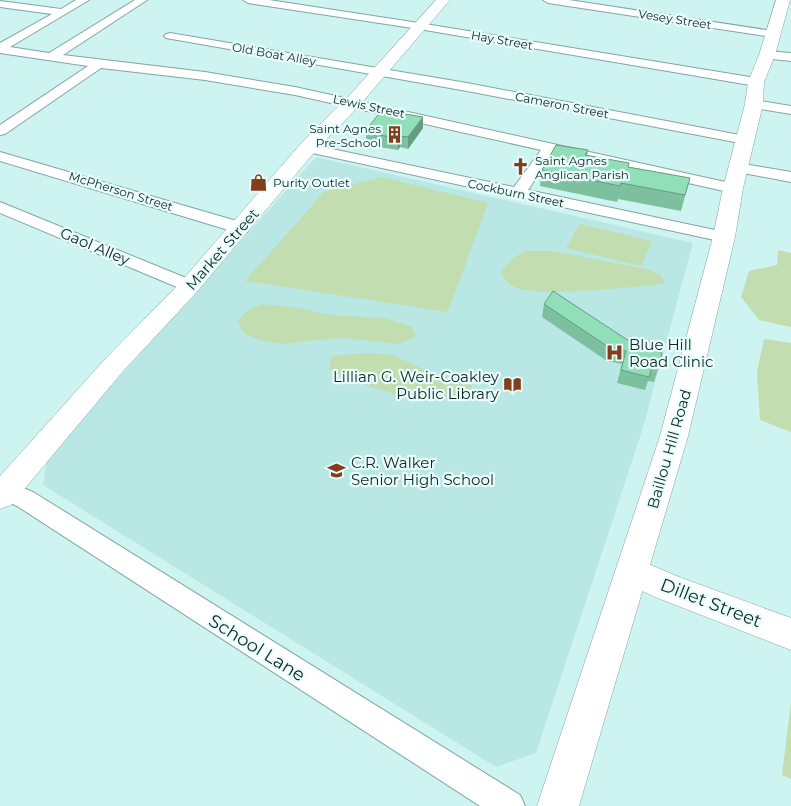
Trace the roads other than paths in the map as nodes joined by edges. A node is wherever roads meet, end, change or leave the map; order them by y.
1 (84, 0) edge
2 (142, 0) edge
3 (248, 0) edge
4 (443, 0) edge
5 (548, 0) edge
6 (264, 1) edge
7 (0, 4) edge
8 (784, 10) edge
9 (62, 12) junction
10 (419, 26) junction
11 (773, 34) junction
12 (170, 36) dead end
13 (0, 48) edge
14 (766, 54) junction
15 (51, 57) junction
16 (791, 58) edge
17 (99, 64) junction
18 (378, 71) junction
19 (756, 82) junction
20 (352, 102) junction
21 (754, 104) junction
22 (791, 110) edge
23 (0, 131) edge
24 (745, 140) junction
25 (550, 147) junction
26 (308, 148) junction
27 (0, 156) edge
28 (791, 177) edge
29 (736, 178) junction
30 (518, 193) junction
31 (0, 207) edge
32 (241, 228) junction
33 (724, 237) junction
34 (190, 286) junction
35 (3, 493) edge
36 (632, 571) junction
37 (791, 634) edge
38 (509, 806) edge
39 (558, 806) edge

1 - 9 street
2 - 15 street
3 - 6 street, Hay Street
4 - 10 main road, Market Street
5 - 11 street, Vesey Street
6 - 10 street, Hay Street
7 - 9 street
8 - 11 main road, Baillou Hill Road
9 - 13 street
10 - 18 main road, Market Street
10 - 19 street, Hay Street
11 - 14 main road, Baillou Hill Road
12 - 18 street, Old Boat Alley
13 - 15 street, Lewis Street
14 - 16 street
14 - 19 main road, Baillou Hill Road
15 - 17 street, Lewis Street
17 - 20 street, Lewis Street
17 - 23 street
18 - 20 main road, Market Street
18 - 24 street, Cameron Street
19 - 21 main road, Baillou Hill Road
20 - 25 street, Lewis Street
20 - 26 main road, Market Street
21 - 22 street
21 - 24 main road, Baillou Hill Road
24 - 29 main road, Baillou Hill Road
25 - 29 street, Lewis Street
25 - 30 street
26 - 30 street, Cockburn Street
26 - 32 main road, Market Street
27 - 32 street, McPherson Street
28 - 29 street, Lewis Street
29 - 33 main road, Baillou Hill Road
30 - 33 street, Cockburn Street
31 - 34 street, Gaol Alley
32 - 34 main road, Market Street
33 - 36 main road, Baillou Hill Road
34 - 35 main road, Market Street
35 - 38 street, School Lane
36 - 37 main road, Dillet Street
36 - 39 main road, Baillou Hill Road

